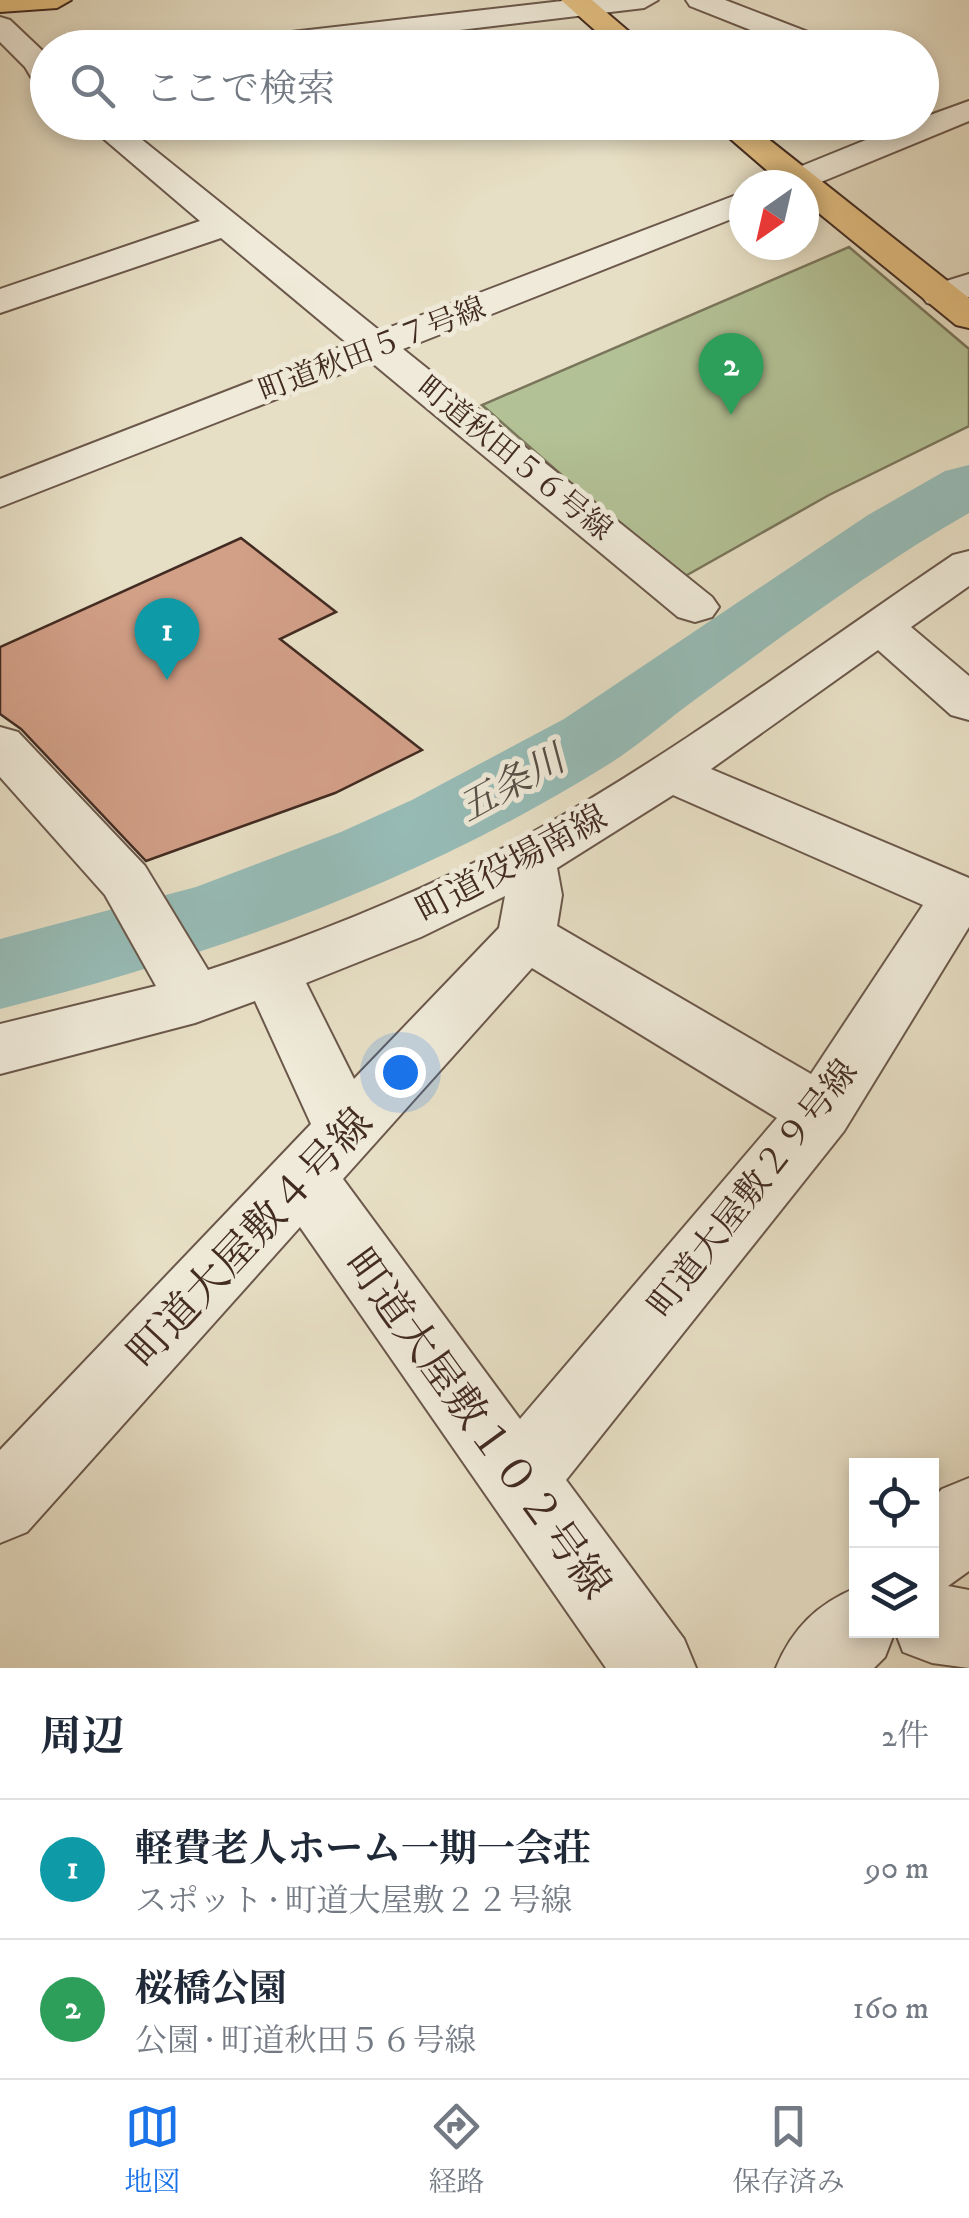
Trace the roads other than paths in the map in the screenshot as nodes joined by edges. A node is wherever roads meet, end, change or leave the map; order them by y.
1 (644, 0) edge
2 (700, 0) edge
3 (41, 1) edge
4 (0, 4) edge
5 (580, 4) edge
6 (0, 26) edge
7 (373, 30) edge
8 (612, 30) edge
9 (778, 30) edge
10 (30, 58) edge
11 (939, 92) edge
12 (969, 106) edge
13 (939, 119) edge
14 (122, 140) edge
15 (746, 140) edge
16 (889, 140) edge
17 (777, 170) edge
18 (818, 170) edge
19 (819, 202) edge
20 (729, 208) edge
21 (227, 224) junction
22 (959, 299) edge
23 (0, 302) edge
24 (379, 346) junction
25 (0, 494) edge
26 (969, 565) edge
27 (696, 607) dead end
28 (880, 626) junction
29 (969, 703) edge
30 (0, 744) edge
31 (670, 772) junction
32 (528, 860) junction
33 (526, 936) junction
34 (272, 974) junction
35 (190, 991) junction
36 (0, 1049) edge
37 (820, 1112) junction
38 (326, 1155) junction
39 (518, 1478) junction
40 (0, 1506) edge
41 (969, 1516) edge
42 (938, 1548) edge
43 (939, 1624) edge
44 (969, 1630) edge
45 (849, 1635) edge
46 (655, 1668) edge
47 (817, 1668) edge

1 - 5 street
2 - 9 street
3 - 4 main road
5 - 7 street
5 - 8 main road
6 - 10 street
11 - 12 street
12 - 13 street
14 - 21 street, 町道秋田５６号線
15 - 17 main road
16 - 18 street
19 - 22 main road
20 - 24 street, 町道秋田５７号線
21 - 23 street
21 - 24 street, 町道秋田５６号線
24 - 25 street, 町道秋田５７号線
24 - 27 street, 町道秋田５６号線
26 - 28 street, 町道役場南線
28 - 29 street
28 - 31 street, 町道役場南線
30 - 35 street
31 - 32 street, 町道役場南線
31 - 37 street, 町道大屋敷２９号線
32 - 33 street
32 - 34 street, 町道役場南線
33 - 37 street
33 - 38 street, 町道大屋敷４号線
34 - 35 street, 町道役場南線
34 - 38 street, 町道大屋敷１０２号線
35 - 36 street, 町道役場南線
37 - 39 street, 町道大屋敷２９号線
38 - 39 street, 町道大屋敷１０２号線
38 - 40 street, 町道大屋敷４号線
39 - 46 street, 町道大屋敷１０２号線
41 - 42 street
43 - 44 street
45 - 47 street

